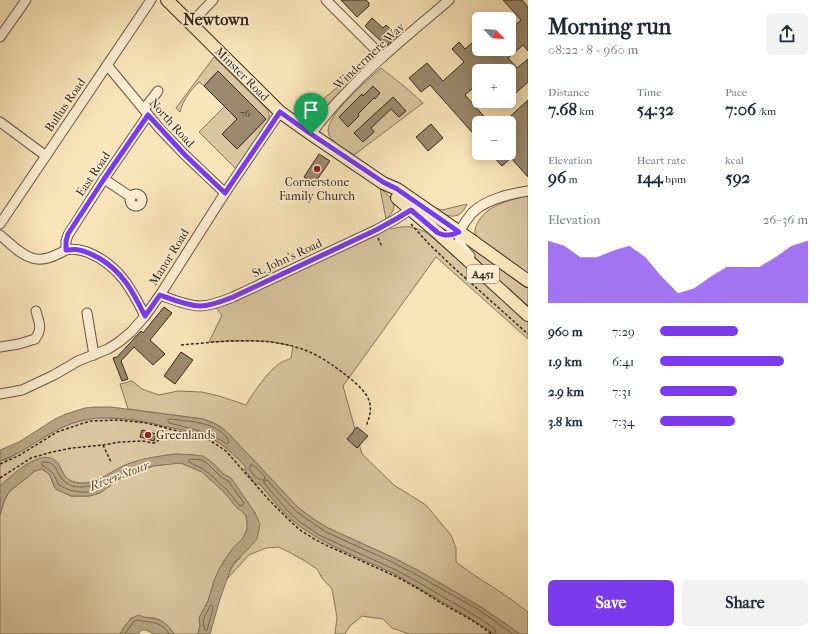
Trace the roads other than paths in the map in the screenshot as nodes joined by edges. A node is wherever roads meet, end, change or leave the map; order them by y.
1 (26, 0) edge
2 (151, 0) edge
3 (167, 0) edge
4 (213, 0) edge
5 (326, 0) edge
6 (449, 0) edge
7 (191, 23) junction
8 (0, 37) edge
9 (383, 57) junction
10 (107, 65) junction
11 (158, 91) dead end
12 (146, 112) junction
13 (280, 112) junction
14 (0, 122) edge
15 (311, 134) junction
16 (46, 156) junction
17 (104, 179) junction
18 (528, 191) edge
19 (225, 193) junction
20 (131, 197) dead end
21 (411, 210) junction
22 (0, 224) edge
23 (459, 232) junction
24 (438, 233) junction
25 (0, 235) edge
26 (66, 250) junction
27 (528, 281) edge
28 (160, 295) junction
29 (528, 307) edge
30 (36, 311) dead end
31 (87, 313) dead end
32 (528, 315) edge
33 (145, 316) junction
34 (0, 347) edge
35 (94, 355) junction
36 (0, 394) edge

1 - 8 street
2 - 10 street, Bullus Road
3 - 7 main road, Minster Road / A451
4 - 7 street
5 - 9 street
6 - 9 street, Windermere Way
7 - 13 main road, Minster Road / A451
9 - 15 street, Windermere Way
10 - 12 street, North Road
10 - 16 street, Bullus Road
11 - 12 street, East Road
12 - 17 street, East Road
12 - 19 street, North Road
13 - 15 main road, Minster Road / A451
13 - 19 street, Manor Road
14 - 16 street
15 - 21 main road, Minster Road / A451
16 - 22 street, Bullus Road
17 - 20 street
17 - 26 street, East Road
18 - 23 street
19 - 28 street, Manor Road
21 - 23 main road, Minster Road / A451
21 - 24 main road, Minster Road / A451
21 - 28 street, St. John's Road
23 - 24 street
23 - 27 main road, Minster Road / A451
23 - 29 street
24 - 32 main road, Minster Road / A451
25 - 26 street
26 - 33 street
28 - 33 street, Manor Road
30 - 34 street
31 - 35 street
33 - 35 street, Manor Road
35 - 36 street, Manor Road

